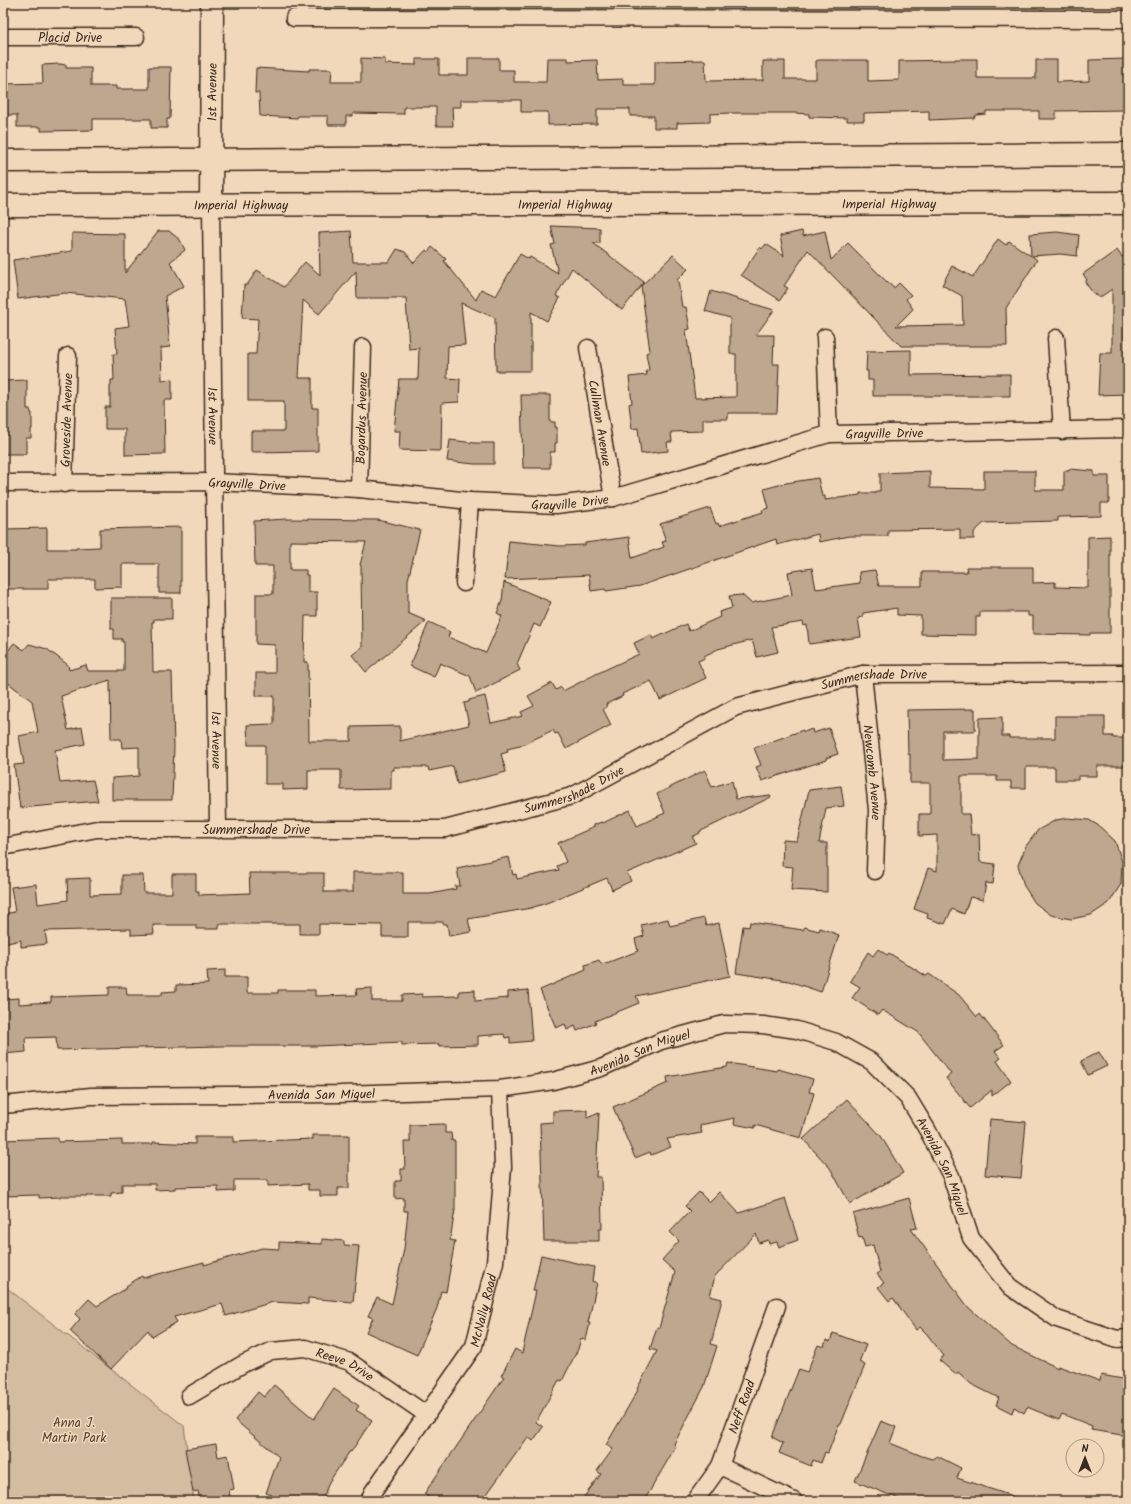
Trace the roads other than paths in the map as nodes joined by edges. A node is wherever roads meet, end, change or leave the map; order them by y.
1 (212, 3) edge
2 (629, 10) edge
3 (294, 18) dead end
4 (1128, 19) edge
5 (3, 37) edge
6 (136, 37) dead end
7 (1128, 154) edge
8 (211, 159) junction
9 (3, 161) edge
10 (1128, 203) edge
11 (211, 204) junction
12 (3, 205) edge
13 (825, 337) dead end
14 (1056, 338) dead end
15 (363, 347) dead end
16 (588, 348) dead end
17 (68, 356) dead end
18 (1128, 429) edge
19 (1062, 431) junction
20 (829, 434) junction
21 (214, 482) junction
22 (3, 483) edge
23 (64, 484) junction
24 (359, 489) junction
25 (613, 498) junction
26 (470, 501) junction
27 (464, 584) dead end
28 (1128, 673) edge
29 (863, 674) junction
30 (218, 830) junction
31 (3, 847) edge
32 (875, 871) dead end
33 (500, 1089) junction
34 (3, 1105) edge
35 (777, 1306) dead end
36 (1128, 1338) edge
37 (190, 1396) dead end
38 (427, 1416) junction
39 (720, 1466) junction
40 (369, 1501) edge
41 (695, 1501) edge
42 (794, 1501) edge

1 - 8 main road, 1st Avenue
2 - 3 street
2 - 4 street
5 - 6 street, Placid Drive
7 - 8 main road
8 - 9 main road
8 - 11 main road, 1st Avenue
10 - 11 main road, Imperial Highway
11 - 12 main road, Imperial Highway
11 - 21 street, 1st Avenue
13 - 20 street
14 - 19 street
15 - 24 street, Bogardus Avenue
16 - 25 street, Cullman Avenue
17 - 23 street, Groveside Avenue
18 - 19 street, Grayville Drive
19 - 20 street, Grayville Drive
20 - 25 street, Grayville Drive
21 - 23 street, Grayville Drive
21 - 24 street, Grayville Drive
21 - 30 street, 1st Avenue
22 - 23 street, Grayville Drive
24 - 26 street, Grayville Drive
25 - 26 street, Grayville Drive
26 - 27 street
28 - 29 street, Summershade Drive
29 - 30 street, Summershade Drive
29 - 32 street, Newcomb Avenue
30 - 31 street, Summershade Drive
33 - 34 street, Avenida San Miguel
33 - 36 street, Avenida San Miguel
33 - 38 street, McNally Road
35 - 39 street, Neff Road
37 - 38 street, Reeve Drive
38 - 40 street, McNally Road
39 - 41 street, Neff Road
39 - 42 street

